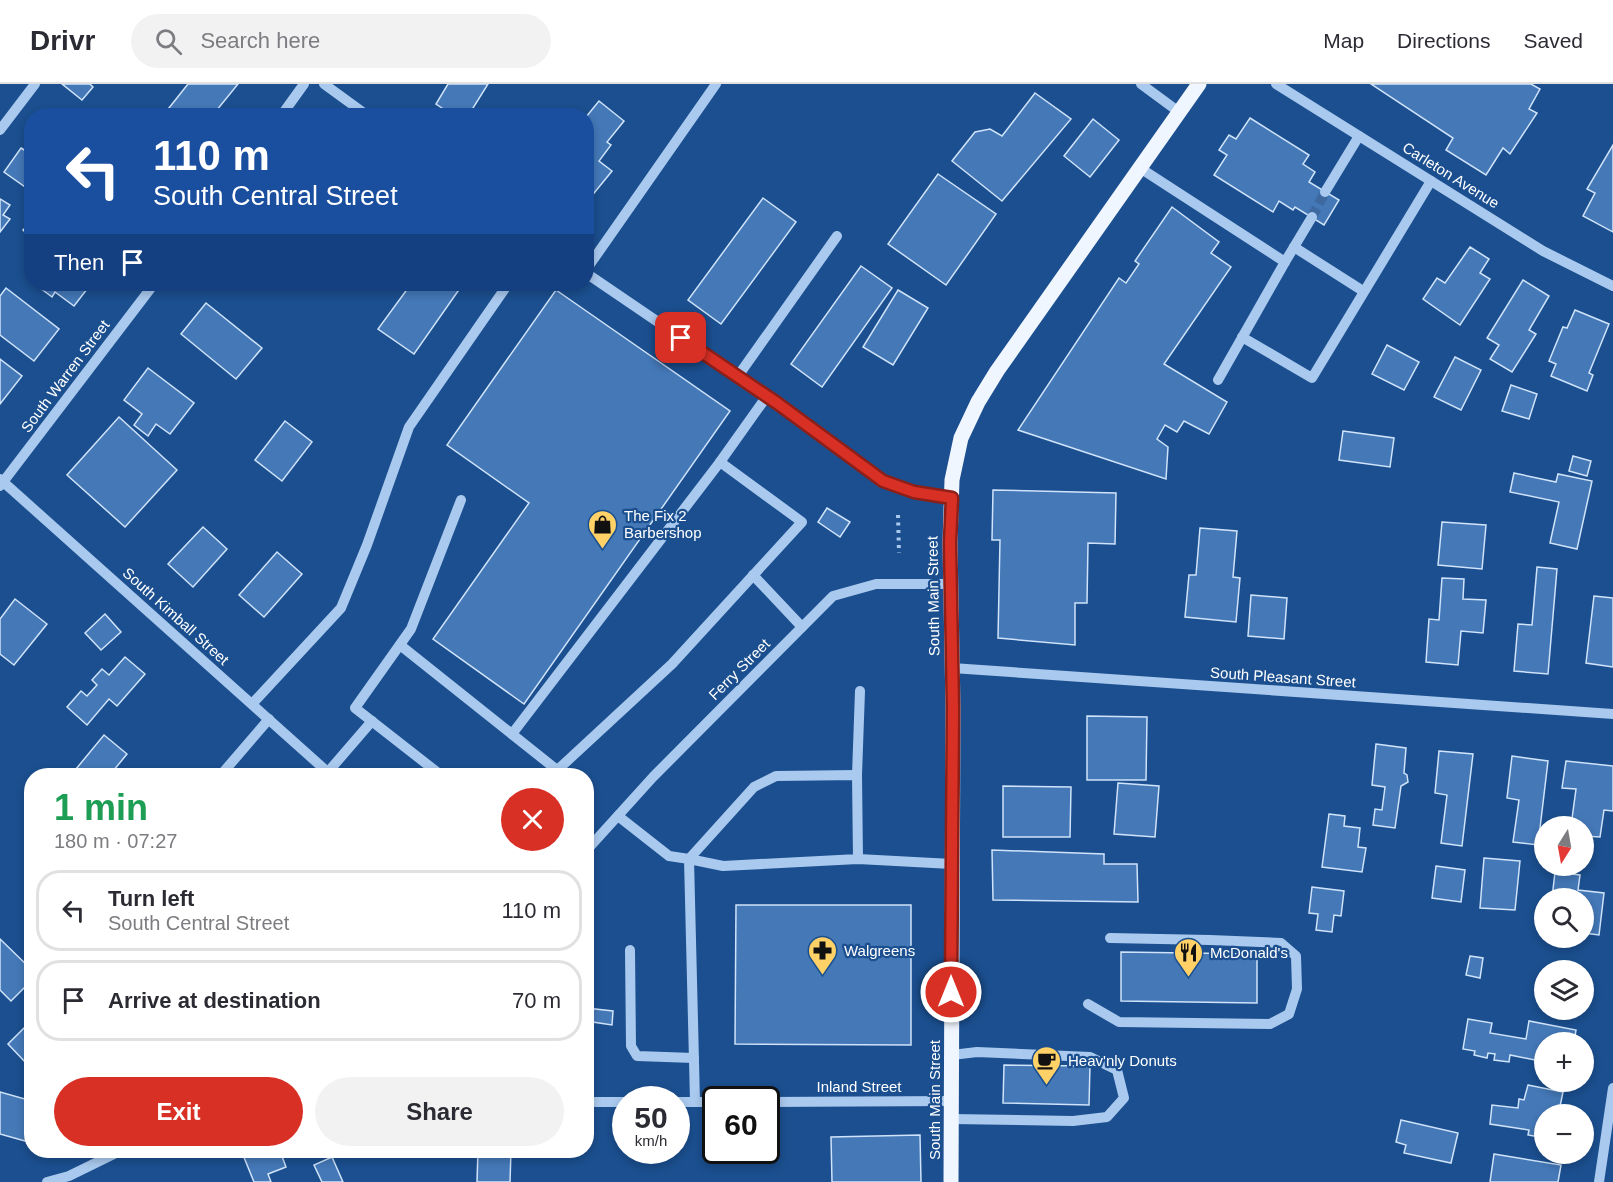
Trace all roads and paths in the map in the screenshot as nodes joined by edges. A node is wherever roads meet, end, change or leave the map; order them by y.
1 (35, 84) edge
2 (304, 84) edge
3 (324, 84) edge
4 (716, 84) edge
5 (1141, 84) edge
6 (1199, 84) edge
7 (1276, 84) edge
8 (287, 108) edge
9 (357, 108) edge
10 (1179, 112) junction
11 (0, 130) edge
12 (1359, 136) junction
13 (1140, 168) junction
14 (1431, 181) junction
15 (1326, 192) tunnel mouth
16 (1312, 217) tunnel mouth
17 (837, 236) dead end
18 (1294, 247) junction
19 (594, 259) edge
20 (1285, 262) junction
21 (594, 277) edge
22 (1613, 286) edge
23 (149, 291) edge
24 (503, 291) edge
25 (1363, 291) junction
26 (1242, 337) junction
27 (738, 376) junction
28 (1218, 380) dead end
29 (767, 396) junction
30 (720, 462) junction
31 (1, 482) edge
32 (952, 498) junction
33 (461, 500) dead end
34 (898, 515) dead end
35 (899, 553) dead end
36 (753, 575) junction
37 (950, 584) junction
38 (802, 627) junction
39 (400, 645) junction
40 (952, 668) junction
41 (860, 691) dead end
42 (252, 704) junction
43 (1613, 714) edge
44 (269, 719) junction
45 (372, 721) junction
46 (512, 734) junction
47 (227, 768) edge
48 (323, 768) edge
49 (335, 768) edge
50 (432, 768) edge
51 (549, 768) edge
52 (559, 768) edge
53 (857, 775) junction
54 (618, 816) junction
55 (594, 842) edge
56 (689, 859) junction
57 (858, 859) junction
58 (952, 864) junction
59 (1110, 938) dead end
60 (630, 950) dead end
61 (1088, 1004) dead end
62 (952, 1055) junction
63 (694, 1058) junction
64 (1613, 1088) edge
65 (952, 1101) junction
66 (594, 1102) edge
67 (612, 1102) edge
68 (690, 1102) edge
69 (695, 1102) junction
70 (702, 1102) edge
71 (780, 1102) edge
72 (952, 1119) junction
73 (106, 1158) edge
74 (47, 1182) edge
75 (951, 1182) edge
76 (1599, 1182) edge

1 - 11 street
2 - 8 street
3 - 9 street
4 - 19 street
5 - 10 street
6 - 10 main road, South Main Street
7 - 12 street, Carleton Avenue
10 - 13 main road, South Main Street
12 - 14 street, Carleton Avenue
12 - 15 street
13 - 20 street
13 - 32 main road, South Main Street
14 - 22 street, Carleton Avenue
14 - 25 street
16 - 18 street
17 - 27 street
18 - 20 street
18 - 25 street
20 - 26 street
21 - 27 street
23 - 31 street, South Warren Street
24 - 42 street
25 - 26 street
26 - 28 street
27 - 29 street
29 - 30 street
29 - 32 street
30 - 36 street
30 - 46 street
31 - 42 street, South Kimball Street
32 - 37 main road, South Main Street
33 - 39 street
34 - 35 path
36 - 38 street
36 - 52 street
37 - 38 street, Ferry Street
37 - 40 main road, South Main Street
38 - 54 street, Ferry Street
39 - 45 street
39 - 46 street
40 - 43 street, South Pleasant Street
40 - 58 main road, South Main Street
41 - 53 street
42 - 44 street, South Kimball Street
44 - 47 street
44 - 48 street, South Kimball Street
45 - 49 street
45 - 50 street
46 - 51 street
53 - 56 street
53 - 57 street
54 - 55 street, Ferry Street
54 - 56 street
56 - 57 street
56 - 63 street
57 - 58 street
58 - 62 main road, South Main Street
59 - 61 street
60 - 63 street
62 - 65 main road, South Main Street
62 - 72 street
63 - 69 street
64 - 76 street
65 - 71 street, Inland Street
65 - 72 main road, South Main Street
66 - 67 street
68 - 69 street
69 - 70 street
72 - 75 main road, South Main Street
73 - 74 street

